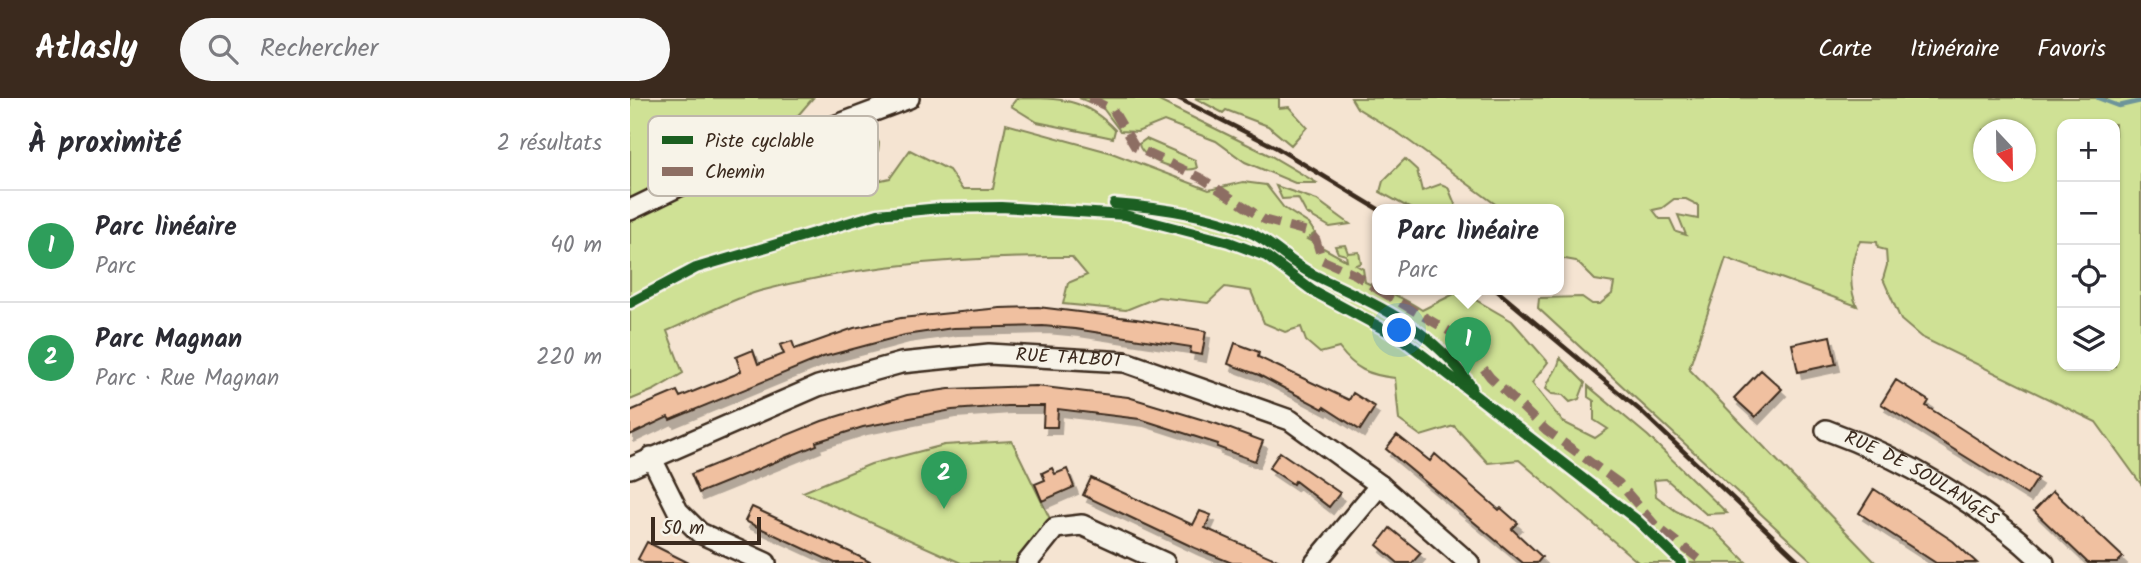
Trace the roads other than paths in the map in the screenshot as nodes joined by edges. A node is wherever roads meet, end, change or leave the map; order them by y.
1 (909, 98) edge
2 (861, 116) edge
3 (659, 196) edge
4 (630, 210) edge
5 (1826, 430) dead end
6 (651, 457) junction
7 (630, 468) edge
8 (1380, 485) junction
9 (766, 563) edge
10 (1027, 563) edge
11 (1165, 563) edge
12 (1315, 563) edge
13 (1469, 563) edge
14 (2044, 563) edge

1 - 2 street
3 - 4 street
5 - 14 street, RUE DE SOULANGES
6 - 7 street, RUE TALBOT
6 - 8 street, RUE TALBOT
6 - 9 street
8 - 12 street
8 - 13 street, RUE TALBOT
10 - 11 street

